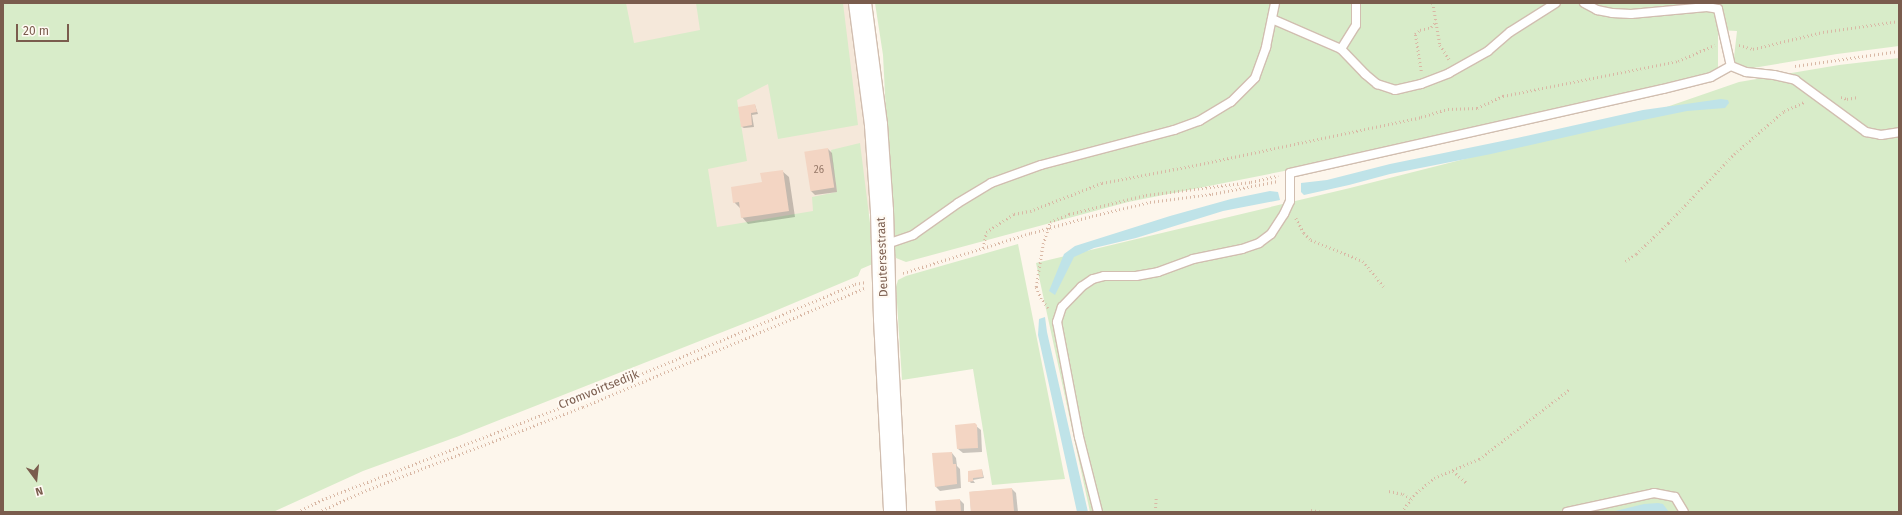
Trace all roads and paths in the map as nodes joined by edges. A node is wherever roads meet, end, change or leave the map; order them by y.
1 (860, 3) edge
2 (1275, 3) edge
3 (1356, 3) edge
4 (1433, 3) edge
5 (1556, 3) edge
6 (1584, 3) edge
7 (1272, 19) junction
8 (1436, 21) junction
9 (1899, 21) edge
10 (1724, 43) junction
11 (1341, 49) junction
12 (1731, 66) junction
13 (1456, 69) junction
14 (1421, 84) junction
15 (1824, 102) junction
16 (1899, 132) edge
17 (1290, 174) junction
18 (1290, 201) junction
19 (883, 246) junction
20 (983, 248) dead end
21 (1625, 261) dead end
22 (884, 280) junction
23 (1384, 287) dead end
24 (1057, 322) junction
25 (1570, 389) dead end
26 (1454, 471) junction
27 (1467, 483) dead end
28 (1389, 491) dead end
29 (1156, 496) dead end
30 (1411, 499) junction
31 (1311, 510) dead end
32 (297, 512) edge
33 (318, 512) edge
34 (895, 512) edge
35 (1098, 512) edge
36 (1155, 512) edge
37 (1322, 512) edge
38 (1401, 512) edge
39 (1567, 512) edge
40 (1684, 512) edge

1 - 19 street, Deutersestraat
2 - 7 lane
3 - 11 lane
4 - 8 path
5 - 13 lane
6 - 10 lane
7 - 11 lane
7 - 19 lane
8 - 13 path
8 - 14 path
9 - 10 path
10 - 12 lane
10 - 20 path
11 - 14 lane
12 - 15 lane
12 - 17 lane
13 - 14 lane
15 - 16 lane
15 - 21 path
17 - 18 lane
17 - 24 path
18 - 23 path
18 - 24 lane
19 - 22 street, Deutersestraat
22 - 32 path
22 - 33 path, Cromvoirtsedijk
22 - 34 street, Deutersestraat
24 - 35 lane
25 - 26 path
26 - 27 path
26 - 30 path
28 - 30 path
29 - 36 path
30 - 38 path
31 - 37 path
39 - 40 lane

